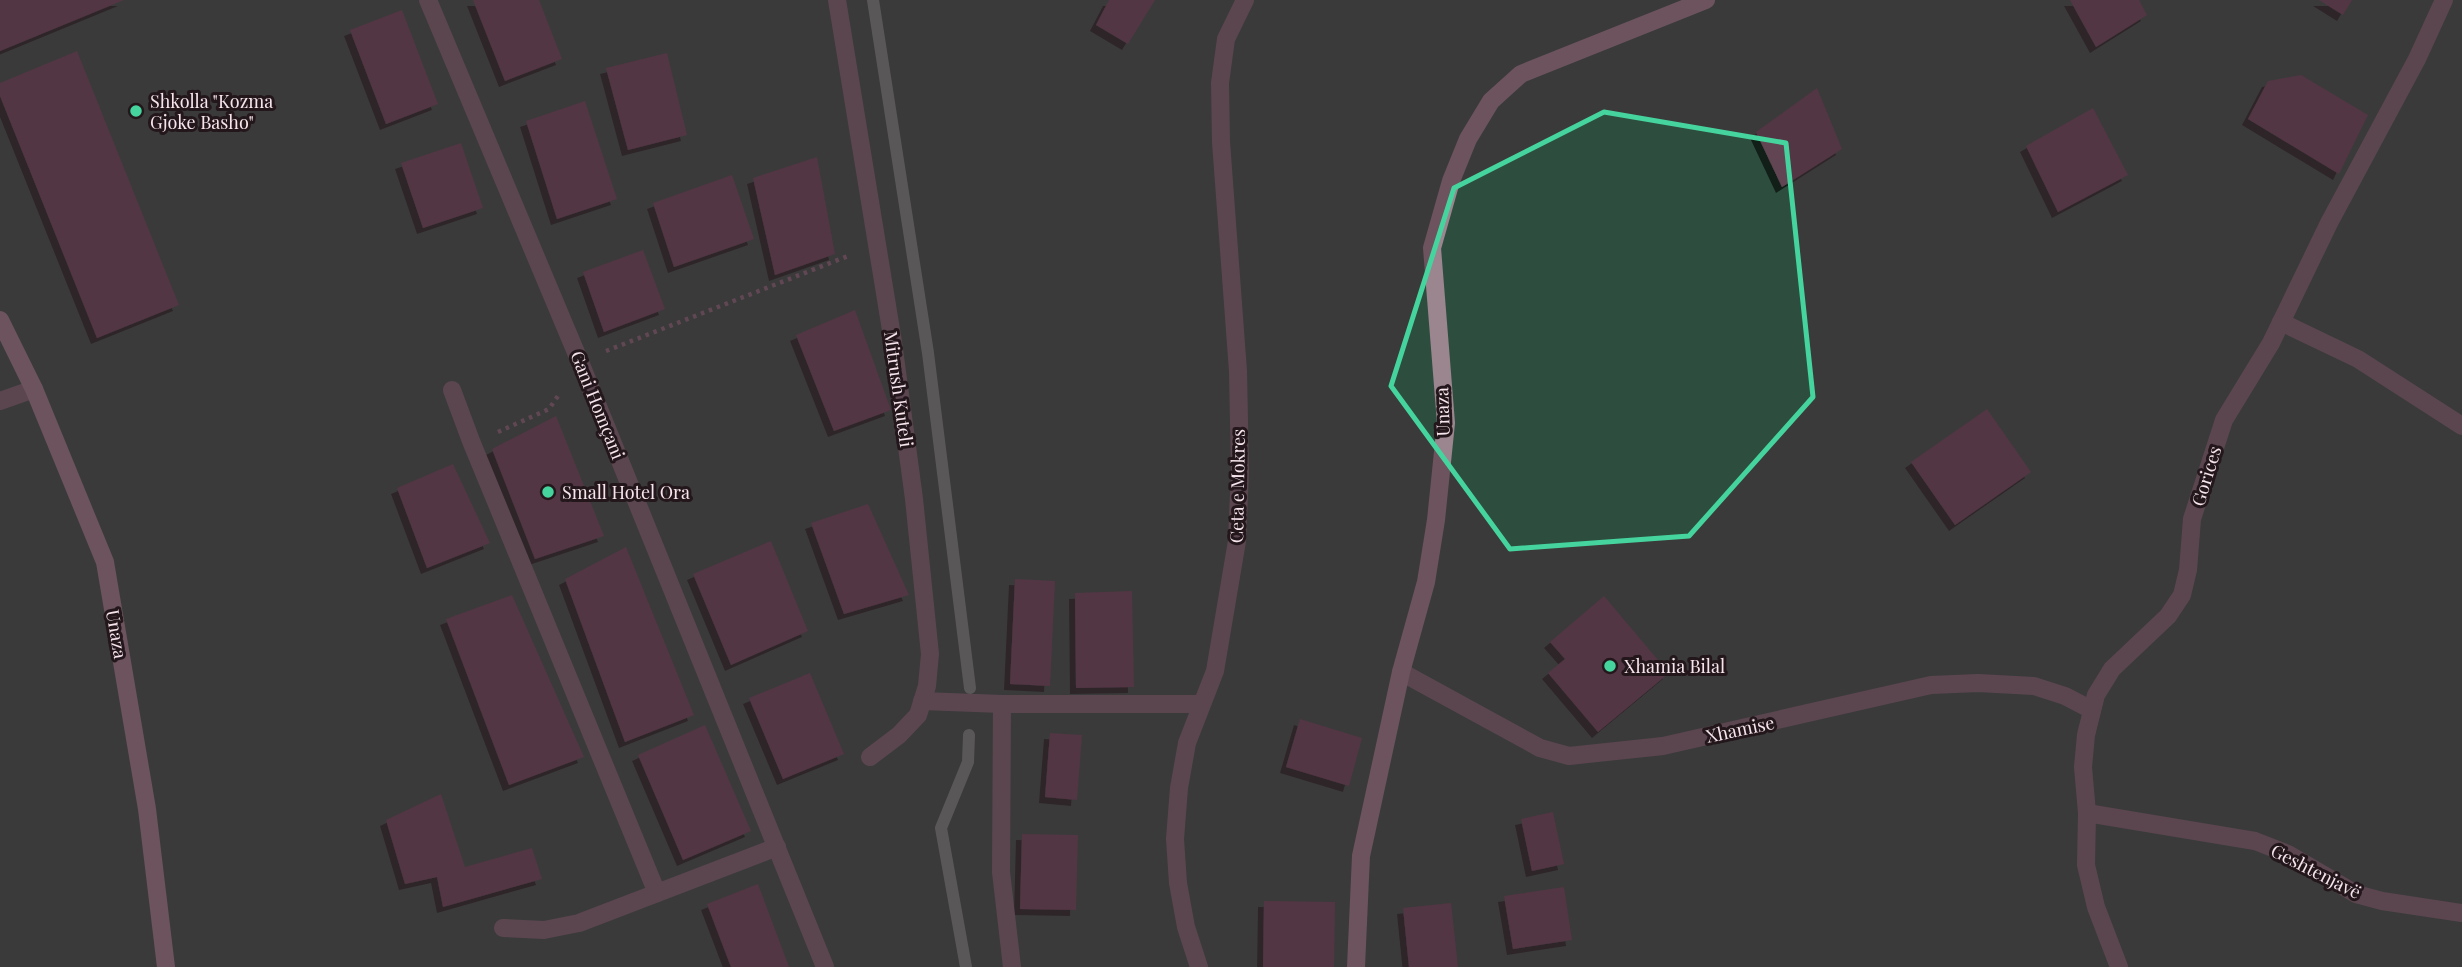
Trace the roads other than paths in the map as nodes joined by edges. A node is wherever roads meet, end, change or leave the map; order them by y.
1 (428, 0) edge
2 (837, 0) edge
3 (1245, 0) edge
4 (1706, 0) edge
5 (2444, 0) edge
6 (0, 320) edge
7 (2281, 322) junction
8 (34, 389) junction
9 (452, 390) dead end
10 (0, 401) edge
11 (2462, 426) edge
12 (1401, 672) junction
13 (922, 701) junction
14 (1002, 704) junction
15 (1200, 704) junction
16 (2092, 710) junction
17 (870, 757) dead end
18 (2087, 813) junction
19 (777, 847) junction
20 (657, 893) junction
21 (2462, 913) edge
22 (503, 928) dead end
23 (166, 967) edge
24 (825, 967) edge
25 (1012, 967) edge
26 (1199, 967) edge
27 (1356, 967) edge
28 (2119, 967) edge

1 - 19 street, Gani Homçani
2 - 13 street, Mitrush Kuteli
3 - 15 street, Ceta e Mokres
4 - 12 main road, Unaza
5 - 7 street, Gorices
6 - 8 main road, Unaza
7 - 11 street
7 - 16 street, Gorices
8 - 10 street
8 - 23 main road, Unaza
9 - 20 street
12 - 16 street, Xhamise
12 - 27 main road, Unaza
13 - 14 street
13 - 17 street, Mitrush Kuteli
14 - 15 street
14 - 25 street
15 - 26 street, Ceta e Mokres
16 - 18 street, Gorices
18 - 21 street, Geshtenjavë
18 - 28 street, Gorices
19 - 20 street
19 - 24 street, Gani Homçani
20 - 22 street

